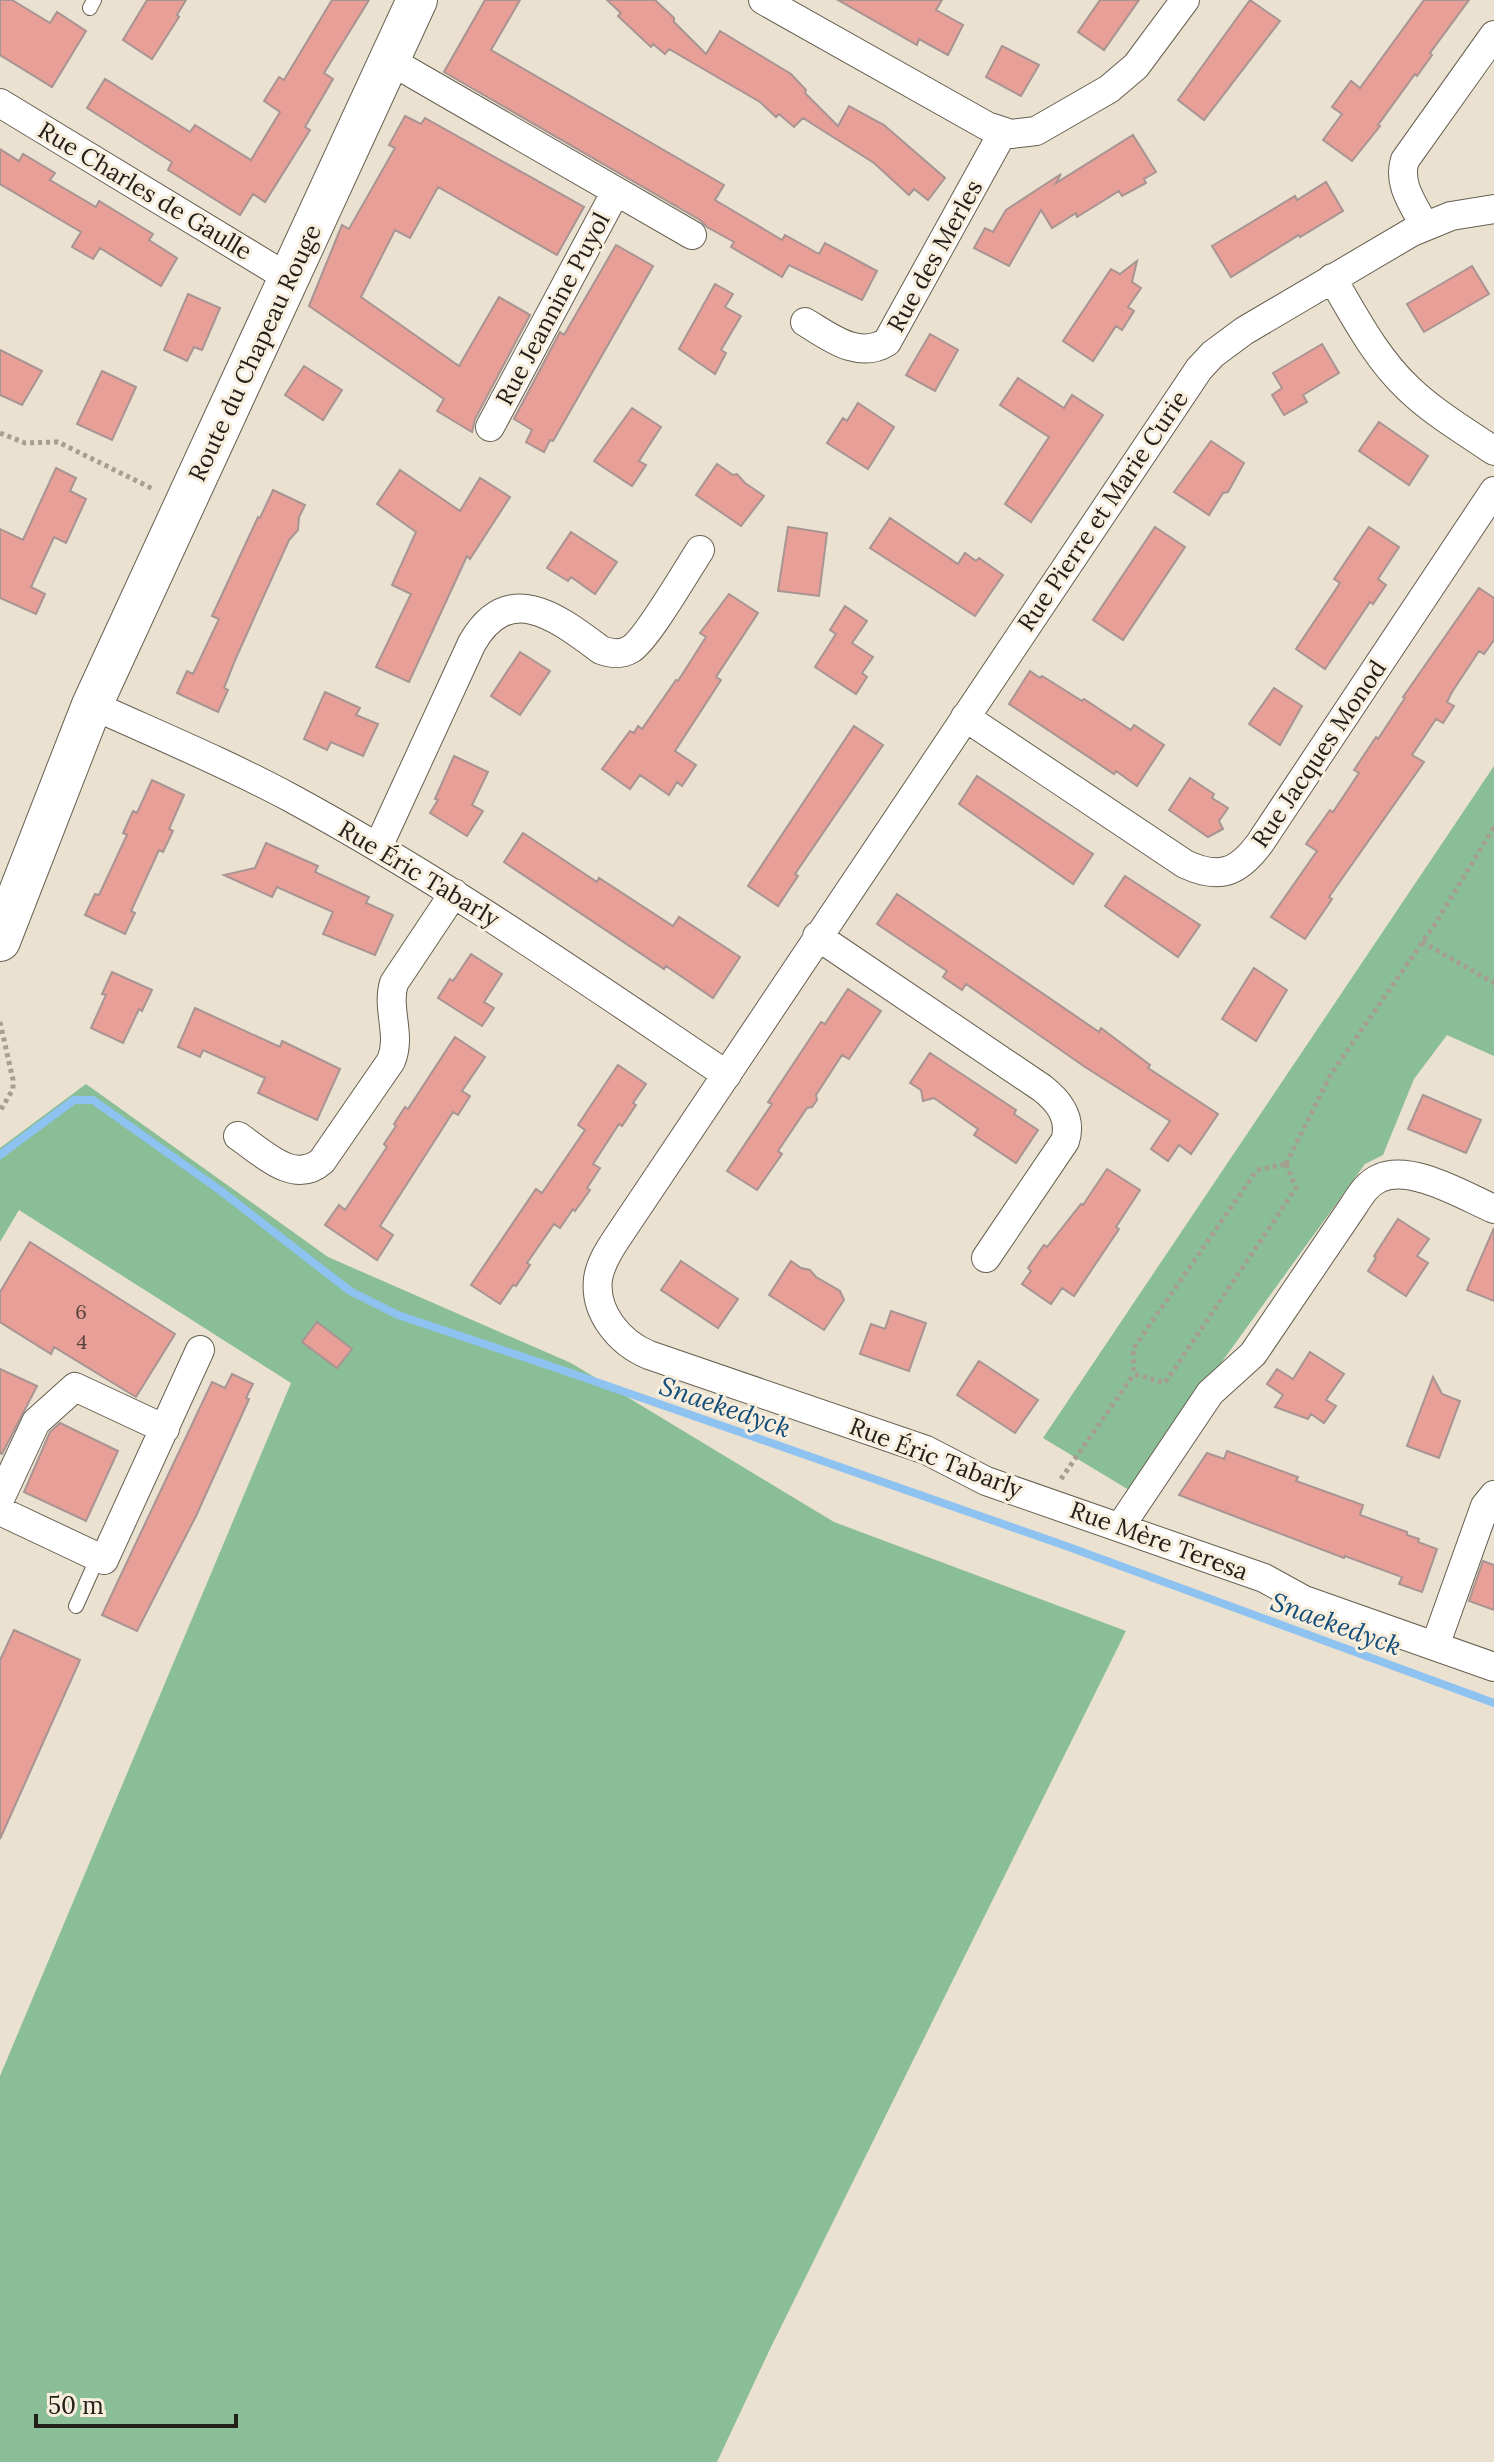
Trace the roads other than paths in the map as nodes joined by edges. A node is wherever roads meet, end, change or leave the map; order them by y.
1 (417, 0) edge
2 (763, 0) edge
3 (1185, 0) edge
4 (1494, 35) edge
5 (389, 60) junction
6 (0, 103) edge
7 (1003, 132) junction
8 (616, 191) junction
9 (1494, 209) edge
10 (1424, 225) junction
11 (692, 235) dead end
12 (1332, 278) junction
13 (290, 279) junction
14 (805, 322) dead end
15 (490, 427) dead end
16 (1494, 451) edge
17 (1494, 491) edge
18 (700, 550) dead end
19 (92, 705) junction
20 (965, 717) junction
21 (378, 847) junction
22 (0, 879) edge
23 (454, 893) junction
24 (817, 936) junction
25 (0, 941) edge
26 (727, 1075) junction
27 (238, 1136) dead end
28 (1494, 1209) edge
29 (986, 1258) dead end
30 (200, 1350) dead end
31 (165, 1429) junction
32 (1494, 1495) edge
33 (0, 1499) edge
34 (1046, 1501) joint
35 (0, 1511) edge
36 (1120, 1527) junction
37 (101, 1559) junction
38 (76, 1606) dead end
39 (1435, 1646) junction
40 (1494, 1667) edge

1 - 5 street, Route du Chapeau Rouge
2 - 7 street
3 - 7 street
4 - 10 street
5 - 8 street, Rue Jeannine Puyol
5 - 13 street, Route du Chapeau Rouge
6 - 13 street, Rue Charles de Gaulle
7 - 14 street, Rue des Merles
8 - 11 street, Rue Jeannine Puyol
8 - 15 street, Rue Jeannine Puyol
9 - 10 street, Rue Pierre et Marie Curie
10 - 12 street, Rue Pierre et Marie Curie
12 - 16 street
12 - 20 street, Rue Pierre et Marie Curie
13 - 19 street, Route du Chapeau Rouge
17 - 20 street, Rue Jacques Monod
18 - 21 street
19 - 21 street, Rue Éric Tabarly
19 - 22 street, Route du Chapeau Rouge
19 - 25 street, Route du Chapeau Rouge
20 - 24 street, Rue Pierre et Marie Curie
21 - 23 street, Rue Éric Tabarly
23 - 26 street, Rue Éric Tabarly
23 - 27 street
24 - 26 street, Rue Éric Tabarly
24 - 29 street
26 - 34 street, Rue Éric Tabarly
28 - 36 street
30 - 31 street
31 - 33 street
31 - 37 street
32 - 39 street
34 - 36 street, Rue Mère Teresa
35 - 37 street
36 - 39 street, Rue Mère Teresa
37 - 38 lane
39 - 40 street, Rue Mère Teresa

